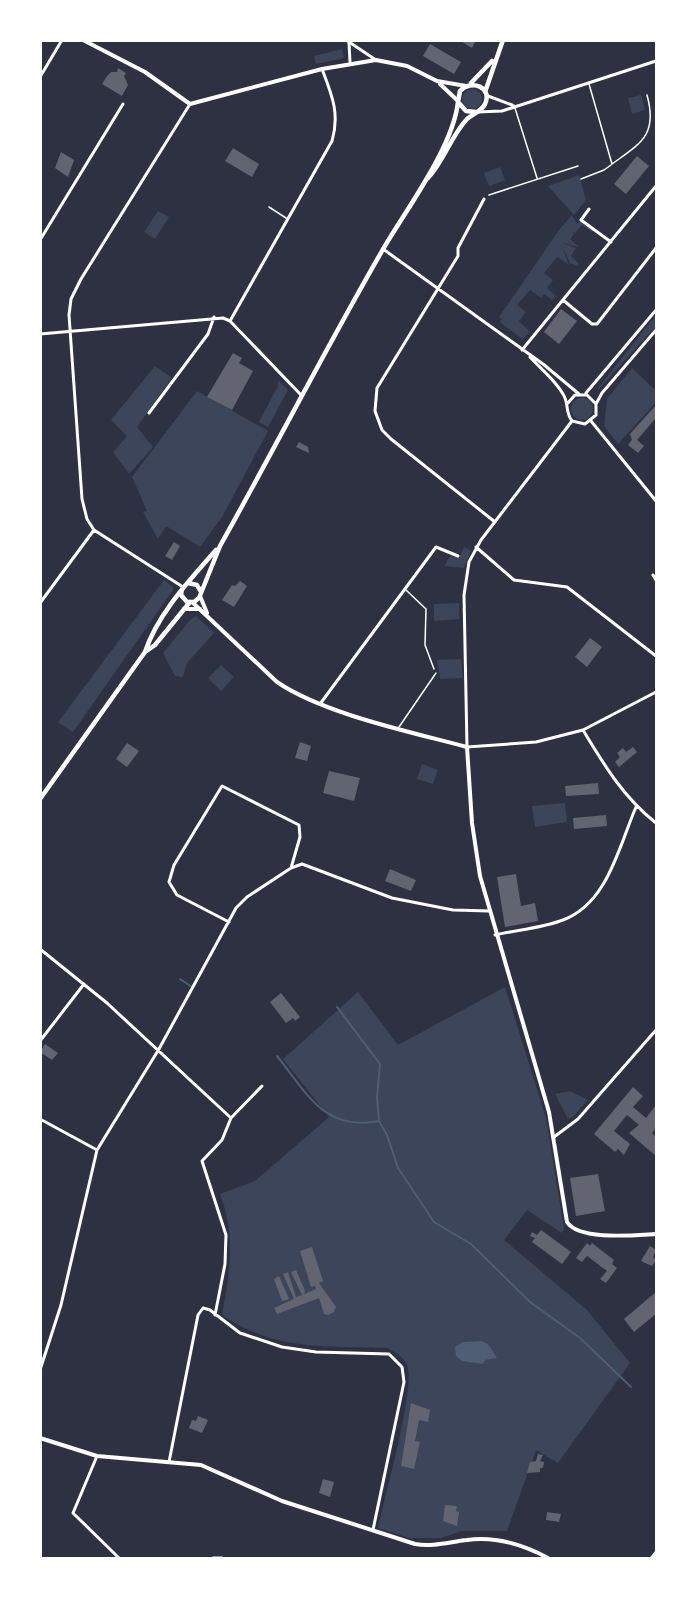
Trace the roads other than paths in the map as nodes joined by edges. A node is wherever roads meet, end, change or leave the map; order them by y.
1 (62, 40) edge
2 (83, 40) edge
3 (504, 40) edge
4 (348, 42) edge
5 (497, 54) junction
6 (375, 60) junction
7 (657, 61) edge
8 (350, 62) junction
9 (322, 69) junction
10 (40, 76) edge
11 (437, 81) junction
12 (589, 83) junction
13 (468, 85) junction
14 (485, 93) junction
15 (647, 96) dead end
16 (458, 102) junction
17 (190, 104) junction
18 (123, 105) dead end
19 (514, 105) junction
20 (477, 112) junction
21 (612, 164) junction
22 (578, 166) dead end
23 (537, 179) junction
24 (581, 179) dead end
25 (424, 183) junction
26 (657, 186) edge
27 (489, 195) dead end
28 (484, 199) dead end
29 (269, 207) dead end
30 (589, 209) dead end
31 (288, 219) junction
32 (40, 240) edge
33 (611, 242) junction
34 (657, 248) edge
35 (383, 249) junction
36 (437, 288) junction
37 (563, 300) junction
38 (657, 310) edge
39 (214, 317) junction
40 (230, 321) junction
41 (657, 330) edge
42 (70, 331) junction
43 (40, 334) edge
44 (523, 351) junction
45 (579, 394) junction
46 (584, 394) junction
47 (302, 396) junction
48 (568, 403) junction
49 (596, 404) junction
50 (149, 414) dead end
51 (572, 421) junction
52 (591, 421) junction
53 (657, 501) edge
54 (495, 522) junction
55 (94, 530) junction
56 (220, 546) junction
57 (476, 547) junction
58 (458, 556) dead end
59 (653, 575) dead end
60 (657, 580) edge
61 (183, 587) junction
62 (405, 590) junction
63 (200, 594) junction
64 (191, 602) junction
65 (40, 603) edge
66 (201, 609) junction
67 (183, 610) junction
68 (209, 616) junction
69 (145, 652) junction
70 (657, 656) edge
71 (434, 669) dead end
72 (436, 673) dead end
73 (657, 692) edge
74 (320, 704) junction
75 (399, 728) junction
76 (583, 730) junction
77 (467, 747) junction
78 (40, 799) edge
79 (636, 807) junction
80 (657, 823) edge
81 (291, 868) junction
82 (489, 911) junction
83 (228, 922) junction
84 (495, 934) junction
85 (40, 949) edge
86 (84, 984) junction
87 (657, 1030) edge
88 (40, 1041) edge
89 (159, 1049) junction
90 (262, 1086) dead end
91 (231, 1118) junction
92 (40, 1119) edge
93 (554, 1137) junction
94 (98, 1150) junction
95 (657, 1234) edge
96 (214, 1315) junction
97 (40, 1370) edge
98 (40, 1438) edge
99 (97, 1456) junction
100 (169, 1462) junction
101 (373, 1530) junction
102 (657, 1553) edge
103 (119, 1558) edge
104 (213, 1558) edge
105 (222, 1558) edge
106 (548, 1558) edge
107 (652, 1558) edge

1 - 10 street
2 - 17 street
3 - 5 main road
4 - 6 street
4 - 8 street
5 - 13 main road
5 - 14 main road
6 - 8 street
6 - 11 street
7 - 12 street
8 - 9 street
9 - 17 street
9 - 31 street
11 - 13 street
11 - 16 street
12 - 19 street
12 - 21 lane
13 - 14 main road
13 - 16 main road
14 - 19 street
14 - 20 main road
15 - 21 lane
16 - 20 main road
16 - 25 main road
17 - 42 street
18 - 32 street
19 - 20 street
19 - 23 lane
20 - 25 main road
21 - 24 lane
22 - 23 lane
23 - 27 lane
25 - 35 main road
26 - 33 street
28 - 36 street
29 - 31 lane
30 - 33 street
31 - 40 street
33 - 37 street
34 - 37 street
35 - 36 street
35 - 47 main road
36 - 44 street
36 - 54 street
37 - 44 street
38 - 46 street
39 - 40 street
39 - 42 street
39 - 50 street
40 - 47 street
41 - 49 street
42 - 43 street
42 - 55 street
44 - 45 street
44 - 48 street
45 - 46 street
45 - 48 street
46 - 49 street
47 - 56 main road
48 - 51 street
49 - 52 street
51 - 52 street
51 - 54 street
52 - 53 street
54 - 57 street
55 - 61 street
55 - 65 street
56 - 61 main road
56 - 63 main road
57 - 70 street
57 - 77 street
58 - 62 street
59 - 60 street
61 - 63 main road
61 - 64 main road
61 - 69 main road
62 - 71 lane
62 - 74 street
63 - 64 main road
63 - 68 street
64 - 66 street
64 - 67 main road
66 - 67 street
66 - 68 street
67 - 69 main road
68 - 74 street
69 - 78 main road
72 - 75 lane
73 - 76 street
74 - 75 street
75 - 77 street
76 - 77 street
76 - 79 street
77 - 82 street
79 - 80 street
79 - 84 street
81 - 82 street
81 - 83 street
81 - 83 street
82 - 84 street
83 - 89 street
84 - 93 street
85 - 86 street
86 - 88 street
86 - 89 street
87 - 93 street
89 - 91 street
89 - 94 street
90 - 91 street
91 - 96 street
92 - 94 street
93 - 95 street
94 - 97 street
96 - 100 street
96 - 101 street
98 - 99 street
99 - 100 street
99 - 103 street
100 - 101 street
101 - 106 street
102 - 107 street
104 - 105 street

